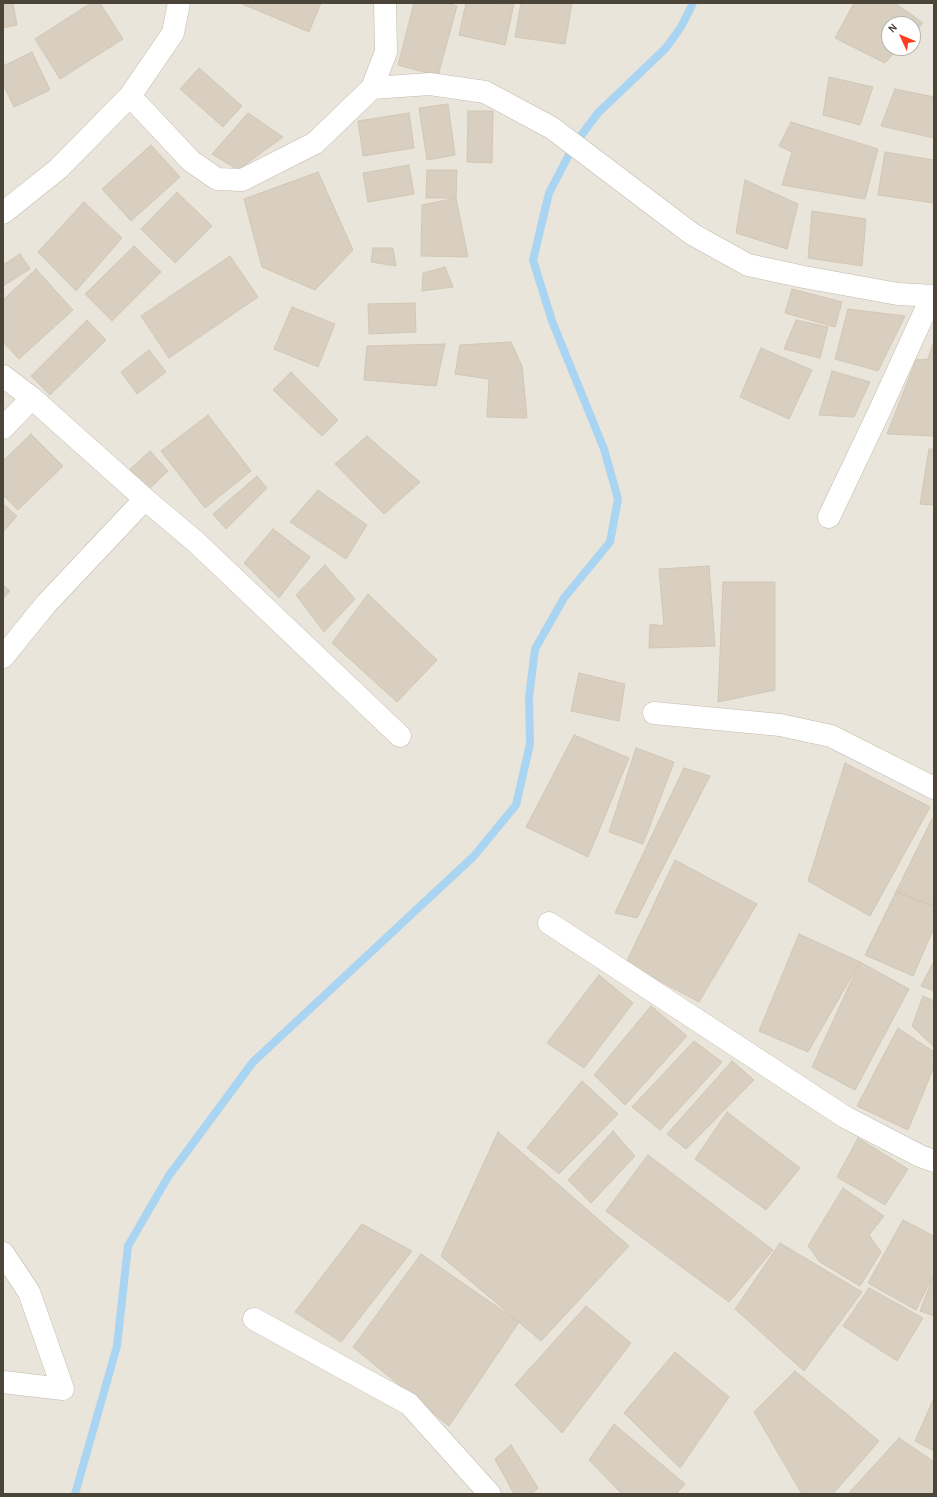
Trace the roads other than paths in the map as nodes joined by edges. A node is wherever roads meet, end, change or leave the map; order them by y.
1 (179, 3) edge
2 (385, 3) edge
3 (372, 88) junction
4 (130, 96) junction
5 (3, 213) edge
6 (933, 296) edge
7 (3, 376) edge
8 (32, 398) junction
9 (3, 428) edge
10 (145, 499) junction
11 (829, 517) dead end
12 (3, 657) edge
13 (654, 713) dead end
14 (400, 736) dead end
15 (934, 788) edge
16 (549, 923) dead end
17 (934, 1161) edge
18 (3, 1253) edge
19 (254, 1320) dead end
20 (3, 1382) edge
21 (490, 1494) edge

1 - 4 street
2 - 3 street
3 - 4 street
3 - 6 street
4 - 5 street
6 - 11 street
7 - 8 street
8 - 9 street
8 - 10 street
10 - 12 street
10 - 14 street
13 - 15 street
16 - 17 street
18 - 20 street
19 - 21 street

